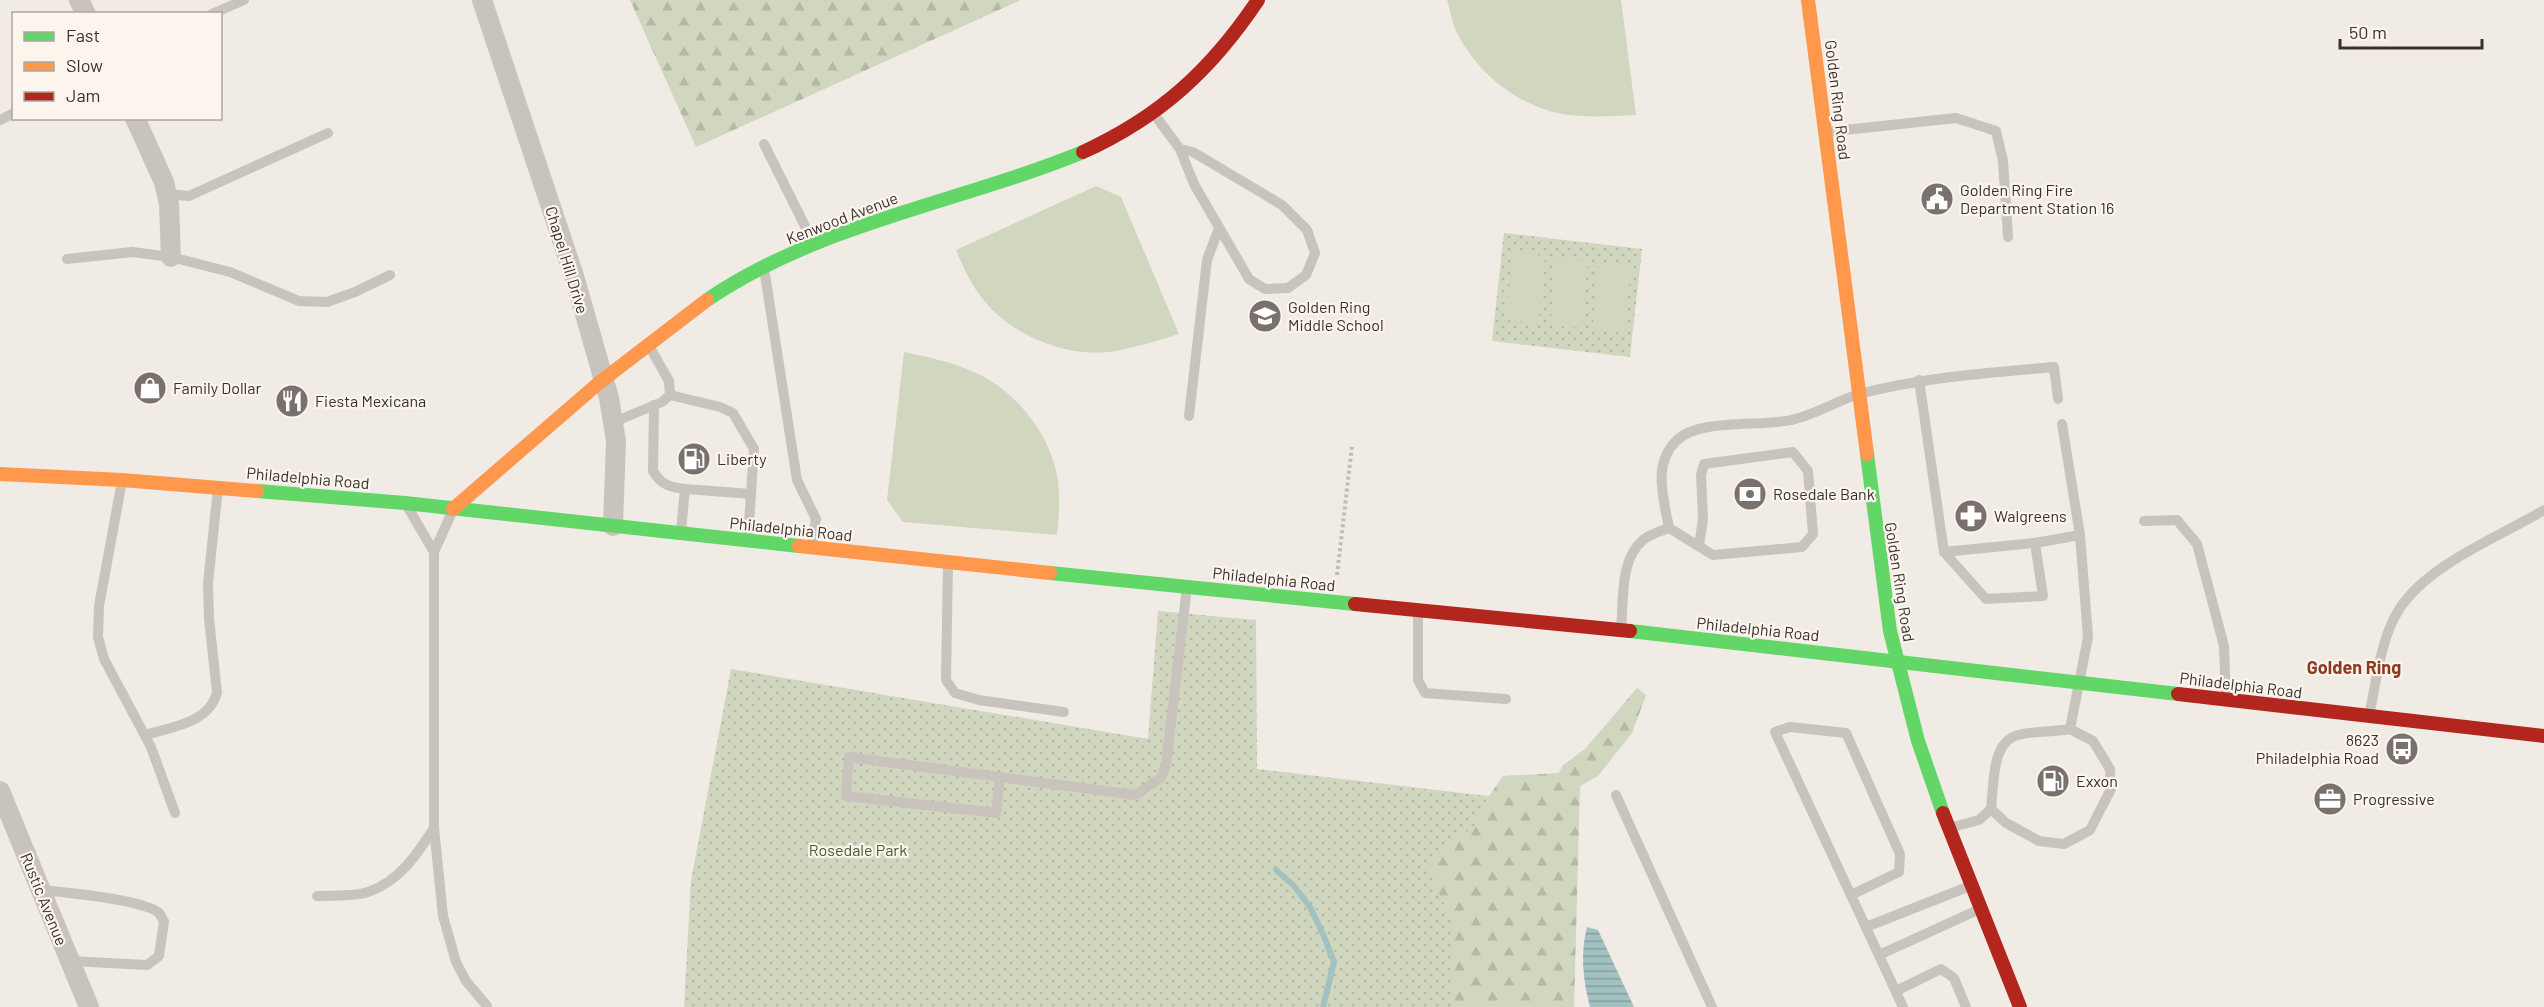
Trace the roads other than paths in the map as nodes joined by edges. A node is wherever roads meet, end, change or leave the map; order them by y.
1 (244, 0) edge
2 (482, 0) edge
3 (1258, 0) edge
4 (1808, 0) edge
5 (217, 12) edge
6 (1154, 114) junction
7 (136, 120) edge
8 (1826, 132) junction
9 (328, 133) dead end
10 (764, 144) dead end
11 (1180, 149) junction
12 (166, 194) junction
13 (1219, 228) junction
14 (2008, 237) dead end
15 (814, 245) junction
16 (171, 257) junction
17 (67, 259) dead end
18 (764, 268) junction
19 (390, 275) dead end
20 (648, 344) junction
21 (602, 380) junction
22 (1918, 380) junction
23 (670, 395) junction
24 (1858, 395) junction
25 (2058, 399) dead end
26 (654, 405) junction
27 (1189, 416) dead end
28 (614, 422) junction
29 (2062, 424) dead end
30 (0, 474) edge
31 (122, 480) junction
32 (218, 487) junction
33 (685, 489) junction
34 (751, 494) junction
35 (405, 503) junction
36 (453, 509) junction
37 (2544, 510) edge
38 (2144, 520) dead end
39 (613, 526) junction
40 (1669, 528) junction
41 (681, 534) junction
42 (2080, 536) junction
43 (748, 541) junction
44 (2035, 543) junction
45 (1699, 546) junction
46 (812, 548) junction
47 (434, 552) junction
48 (1944, 552) junction
49 (948, 562) junction
50 (1187, 587) junction
51 (1418, 610) junction
52 (1621, 630) junction
53 (1897, 661) junction
54 (2078, 683) junction
55 (1506, 699) dead end
56 (2226, 700) junction
57 (1064, 712) dead end
58 (2369, 717) junction
59 (2070, 729) junction
60 (145, 735) junction
61 (2544, 736) edge
62 (1000, 777) junction
63 (0, 791) edge
64 (1616, 795) dead end
65 (1991, 809) junction
66 (175, 813) dead end
67 (434, 828) junction
68 (1948, 828) junction
69 (1970, 886) junction
70 (40, 890) junction
71 (317, 896) dead end
72 (1851, 896) junction
73 (1980, 909) junction
74 (1866, 927) junction
75 (1879, 955) junction
76 (70, 961) junction
77 (1896, 991) junction
78 (487, 1006) edge
79 (88, 1007) edge
80 (1712, 1007) edge
81 (1904, 1007) edge
82 (1966, 1007) edge
83 (2020, 1007) edge

1 - 5 lane
2 - 21 street, Chapel Hill Drive
3 - 6 main road, Kenwood Avenue
4 - 8 main road, Golden Ring Road
6 - 11 lane
6 - 15 main road, Kenwood Avenue
7 - 12 street
8 - 14 lane
8 - 24 main road, Golden Ring Road
9 - 12 lane
10 - 15 lane
11 - 13 lane
11 - 13 lane
12 - 16 street
13 - 27 lane
15 - 18 main road, Kenwood Avenue
16 - 17 lane
16 - 19 lane
18 - 20 main road, Kenwood Avenue
18 - 46 lane
20 - 21 main road, Kenwood Avenue
20 - 23 lane
21 - 28 street, Chapel Hill Drive
21 - 36 main road, Kenwood Avenue
22 - 24 lane
22 - 25 lane
22 - 48 lane
23 - 26 lane
23 - 34 lane
24 - 40 lane
24 - 53 main road, Golden Ring Road
26 - 28 lane
26 - 33 lane
28 - 39 street, Chapel Hill Drive
29 - 42 lane
30 - 31 main road, Philadelphia Road
31 - 32 main road, Philadelphia Road
31 - 60 lane
32 - 35 main road, Philadelphia Road
32 - 60 lane
33 - 34 lane
33 - 41 lane
34 - 43 lane
35 - 36 main road, Philadelphia Road
35 - 47 lane
36 - 39 main road, Philadelphia Road
36 - 47 lane
37 - 58 lane
38 - 56 lane
39 - 41 main road, Philadelphia Road
40 - 45 lane
40 - 52 lane
41 - 43 main road, Philadelphia Road
42 - 44 lane
42 - 54 lane
43 - 46 main road, Philadelphia Road
44 - 48 lane
44 - 48 lane
45 - 45 lane
46 - 49 main road, Philadelphia Road
47 - 67 lane
49 - 50 main road, Philadelphia Road
49 - 57 lane
50 - 51 main road, Philadelphia Road
50 - 62 lane
51 - 52 main road, Philadelphia Road
51 - 55 lane
52 - 53 main road, Philadelphia Road
53 - 54 main road, Philadelphia Road
53 - 68 main road, Golden Ring Road
54 - 56 main road, Philadelphia Road
54 - 59 lane
56 - 58 main road, Philadelphia Road
58 - 61 main road, Philadelphia Road
59 - 65 lane
59 - 65 lane
60 - 66 lane
62 - 62 lane
63 - 70 street, Rustic Avenue
64 - 80 lane
65 - 68 lane
67 - 71 lane
67 - 78 lane
68 - 69 main road, Golden Ring Road
69 - 73 main road, Golden Ring Road
69 - 74 lane
70 - 76 street, Rustic Avenue
70 - 76 lane
72 - 72 lane
72 - 74 lane
73 - 75 lane
73 - 83 main road, Golden Ring Road
74 - 75 lane
75 - 77 lane
76 - 79 street, Rustic Avenue
77 - 81 lane
77 - 82 lane

